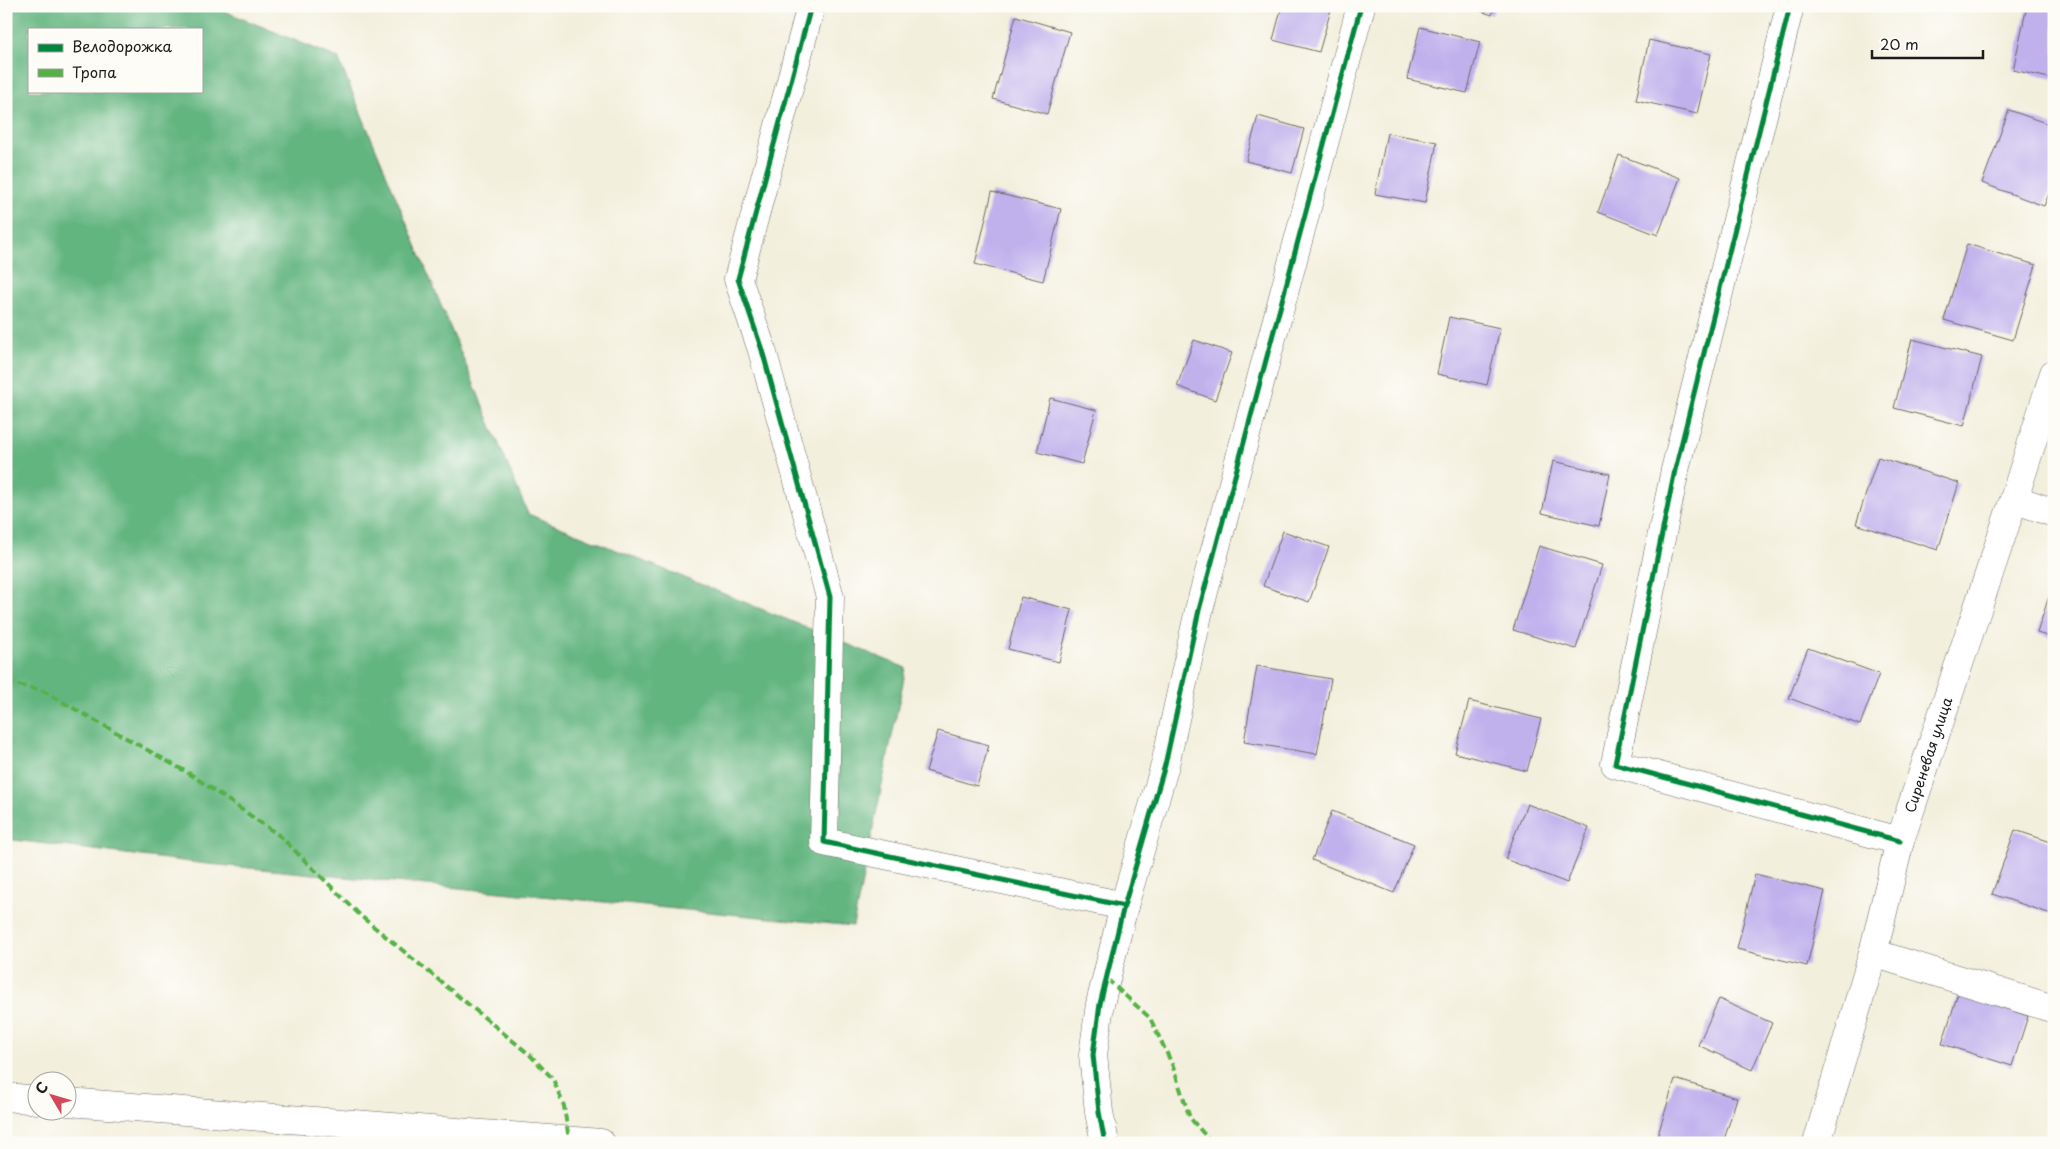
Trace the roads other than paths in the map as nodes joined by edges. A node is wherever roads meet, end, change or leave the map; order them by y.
1 (811, 6) edge
2 (1361, 6) edge
3 (1790, 6) edge
4 (2054, 373) edge
5 (2014, 499) junction
6 (2054, 513) edge
7 (1900, 841) junction
8 (1124, 906) junction
9 (1873, 953) junction
10 (2054, 1009) edge
11 (6, 1097) edge
12 (28, 1099) edge
13 (78, 1103) edge
14 (570, 1141) edge
15 (601, 1143) edge
16 (1105, 1143) edge
17 (1817, 1143) edge

1 - 8 street
2 - 8 street
3 - 7 street
4 - 5 street, Сиреневая улица
5 - 6 street
5 - 7 street, Сиреневая улица
7 - 9 street, Сиреневая улица
8 - 16 street
9 - 10 street
9 - 17 street, Сиреневая улица
11 - 12 street
13 - 14 street
14 - 15 street

